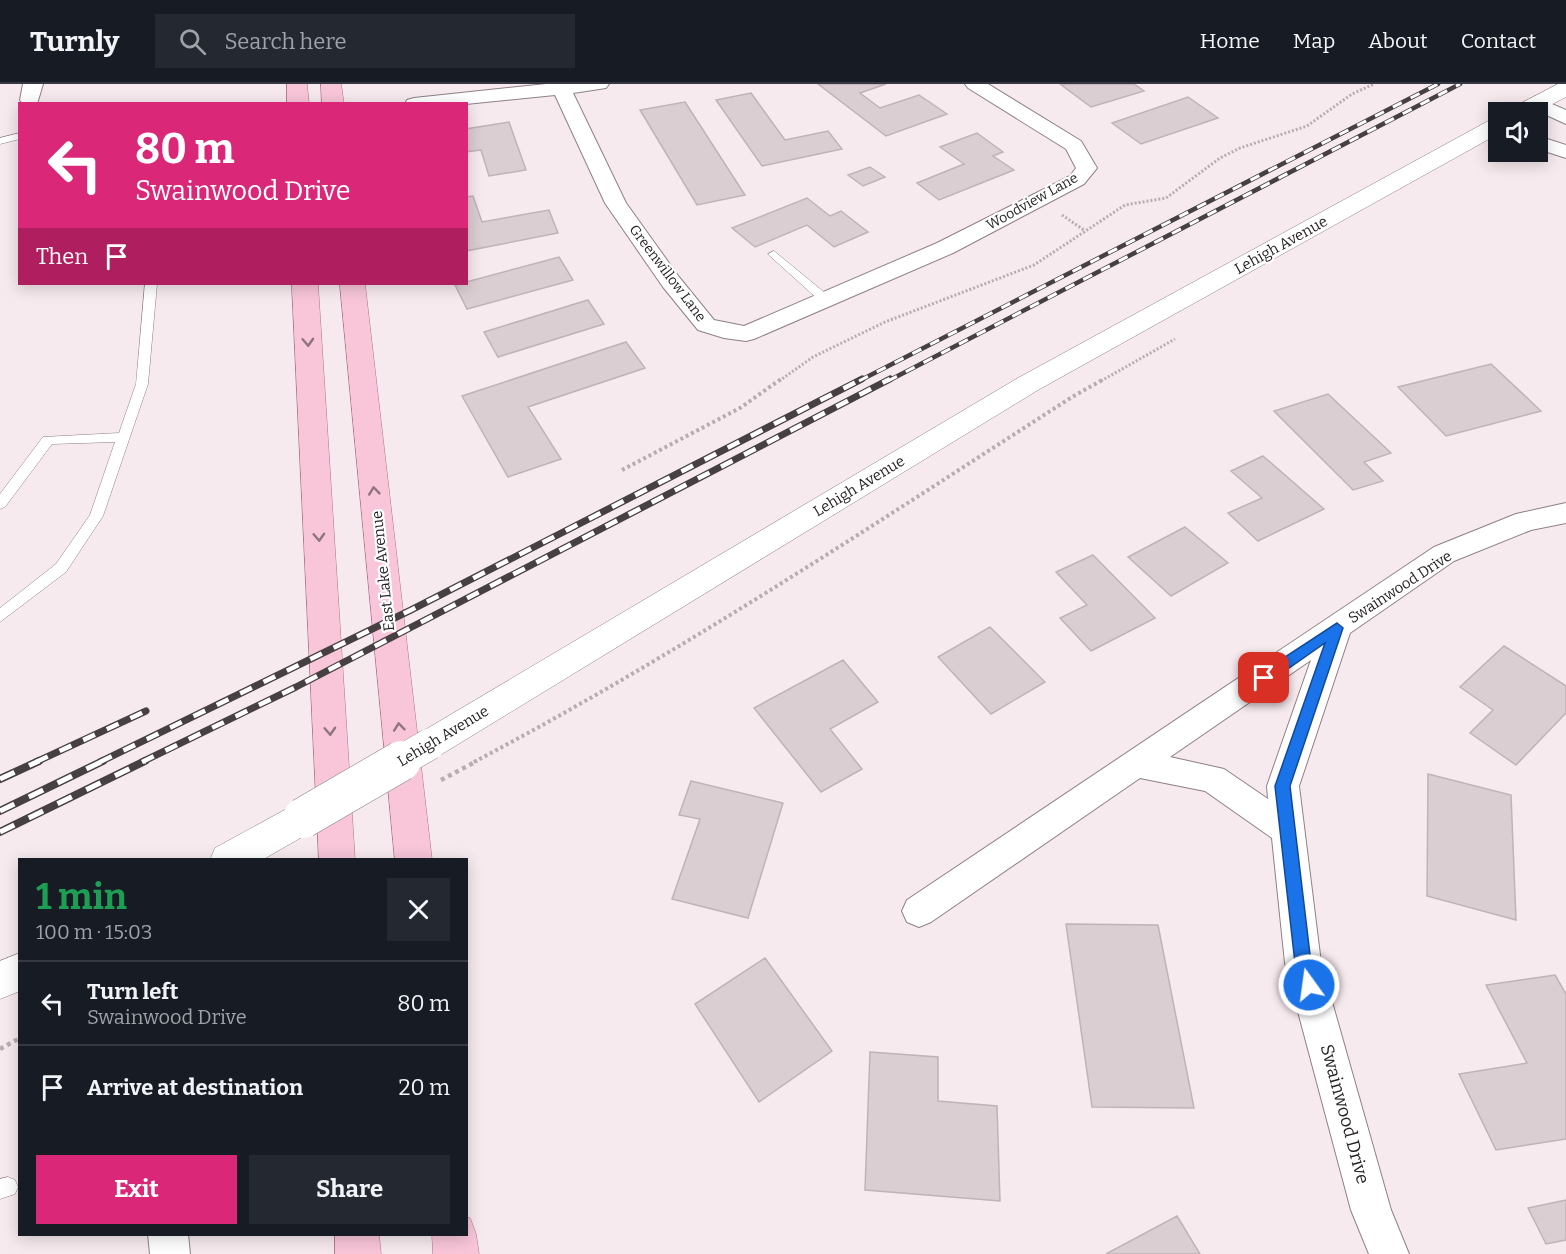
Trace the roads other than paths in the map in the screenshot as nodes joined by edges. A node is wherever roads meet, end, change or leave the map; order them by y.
1 (297, 84) edge
2 (331, 84) edge
3 (599, 84) edge
4 (975, 84) edge
5 (1566, 88) edge
6 (562, 89) junction
7 (298, 102) edge
8 (333, 102) edge
9 (434, 102) edge
10 (1541, 102) edge
11 (1548, 113) edge
12 (1566, 118) edge
13 (1488, 131) edge
14 (18, 136) edge
15 (0, 141) edge
16 (1548, 146) edge
17 (1566, 152) edge
18 (945, 248) joint
19 (774, 254) dead end
20 (151, 285) edge
21 (305, 285) edge
22 (352, 285) edge
23 (826, 300) junction
24 (123, 437) junction
25 (0, 504) edge
26 (1566, 513) edge
27 (0, 616) edge
28 (1337, 628) junction
29 (1136, 764) junction
30 (1287, 830) junction
31 (232, 858) edge
32 (337, 858) edge
33 (414, 858) edge
34 (919, 911) dead end
35 (18, 972) edge
36 (0, 980) edge
37 (168, 1236) edge
38 (357, 1236) edge
39 (454, 1236) edge
40 (170, 1254) edge
41 (358, 1254) edge
42 (456, 1254) edge
43 (1389, 1254) edge

1 - 7 main road
2 - 8 main road
3 - 6 street
4 - 18 street, Woodview Lane
5 - 10 street
6 - 9 street
6 - 23 street, Greenwillow Lane
11 - 12 street
13 - 31 street, Lehigh Avenue, bridge
14 - 15 lane
16 - 17 street
18 - 23 street, Greenwillow Lane
19 - 23 lane
20 - 24 lane
21 -> 32 main road
33 -> 22 main road, East Lake Avenue
24 - 25 lane
24 - 27 lane
26 - 28 street, Swainwood Drive
28 - 29 street, Swainwood Drive
28 - 30 street, Swainwood Drive
29 - 30 street
29 - 34 street, Swainwood Drive
30 - 43 street, Swainwood Drive
35 - 36 street
37 - 40 street
38 - 41 main road
39 - 42 main road

